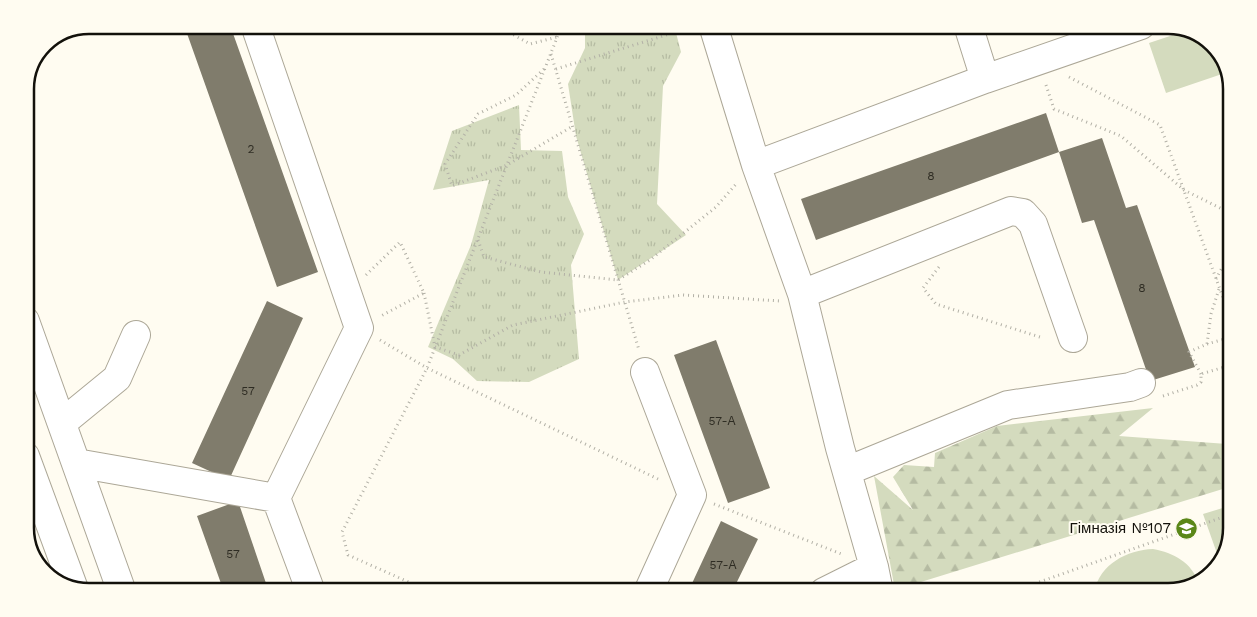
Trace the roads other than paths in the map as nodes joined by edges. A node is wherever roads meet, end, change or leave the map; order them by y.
1 (258, 34) edge
2 (705, 34) edge
3 (971, 34) edge
4 (1115, 34) edge
5 (985, 79) junction
6 (756, 165) junction
7 (802, 294) junction
8 (136, 335) dead end
9 (1073, 338) dead end
10 (34, 346) edge
11 (645, 372) road end
12 (1142, 383) road end
13 (62, 424) junction
14 (76, 464) junction
15 (847, 471) junction
16 (34, 480) edge
17 (276, 498) junction
18 (877, 579) edge
19 (71, 580) edge
20 (119, 583) edge
21 (308, 583) edge
22 (652, 583) edge
23 (861, 583) edge

1 - 17 street
2 - 6 street
3 - 5 street
4 - 5 street
5 - 6 street
6 - 7 street
7 - 9 street
7 - 15 street
8 - 13 street
10 - 13 street
11 - 22 street
12 - 15 street
13 - 14 street
14 - 17 street
14 - 20 street
15 - 18 street
16 - 19 street
17 - 21 street
18 - 23 street

